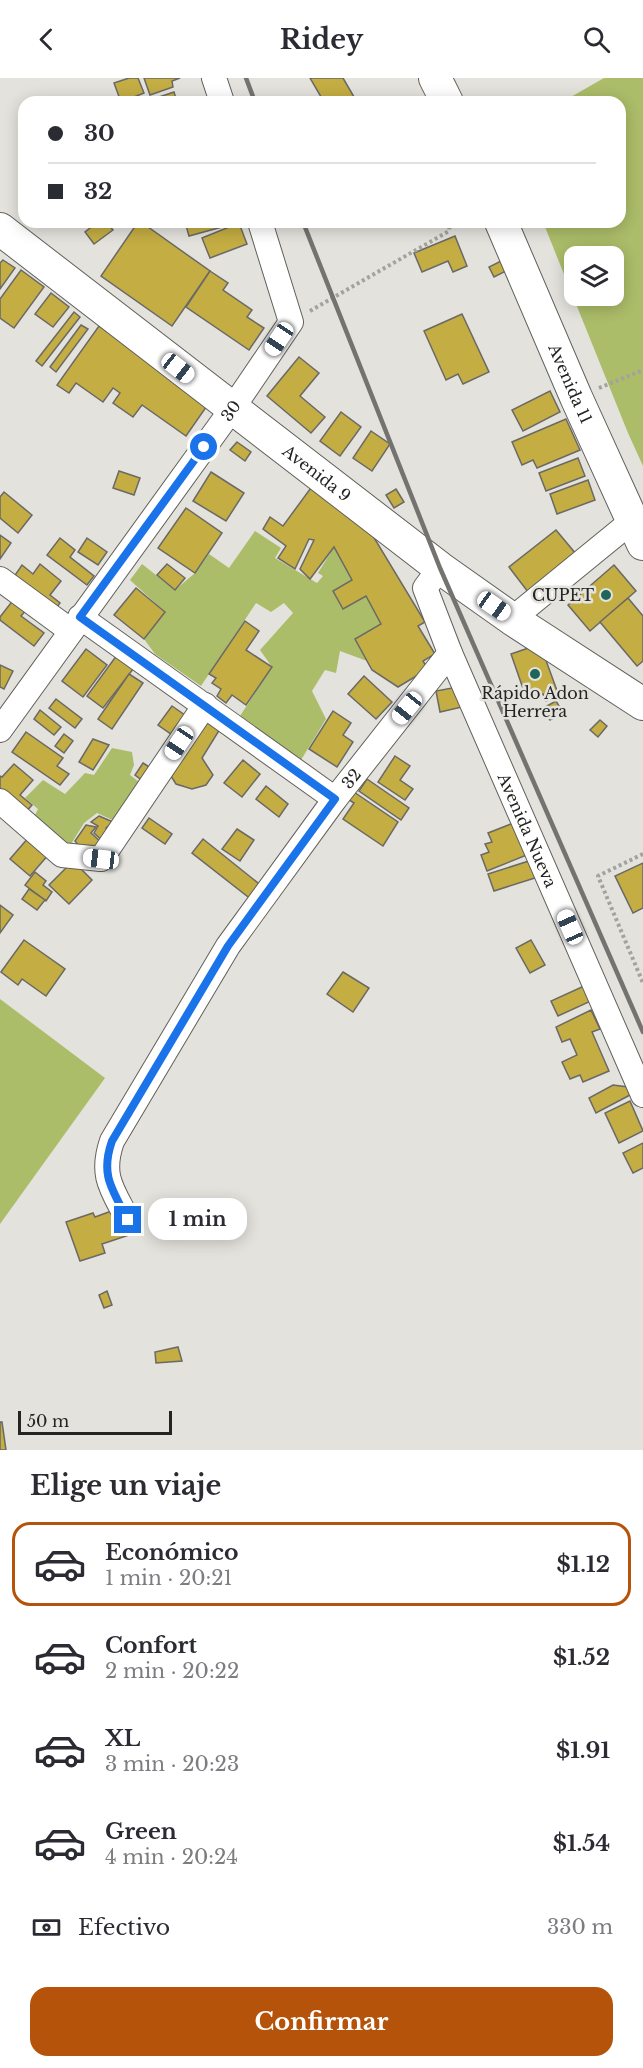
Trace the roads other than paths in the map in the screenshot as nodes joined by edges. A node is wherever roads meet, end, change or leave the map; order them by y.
1 (214, 78) edge
2 (435, 78) edge
3 (220, 96) edge
4 (444, 96) edge
5 (262, 228) edge
6 (504, 228) edge
7 (0, 229) edge
8 (232, 409) junction
9 (638, 532) edge
10 (440, 568) junction
11 (0, 579) edge
12 (512, 619) junction
13 (76, 624) junction
14 (450, 653) junction
15 (643, 704) edge
16 (205, 705) junction
17 (0, 730) edge
18 (335, 799) junction
19 (0, 801) edge
20 (643, 1095) edge
21 (128, 1220) dead end

1 - 3 street
2 - 4 main road
5 - 8 street, 30
6 - 9 main road, Avenida 11
7 - 8 main road, Avenida 9
8 - 10 main road, Avenida 9
8 - 13 street, 30
9 - 12 street
10 - 12 main road, Avenida 9
10 - 14 street, Avenida Nueva
11 - 13 street
12 - 15 main road, Avenida 9
13 - 16 street
13 - 17 street, 30
14 - 18 street, 32
14 - 20 street, Avenida Nueva
16 - 18 street
16 - 19 street
18 - 21 street, 32

